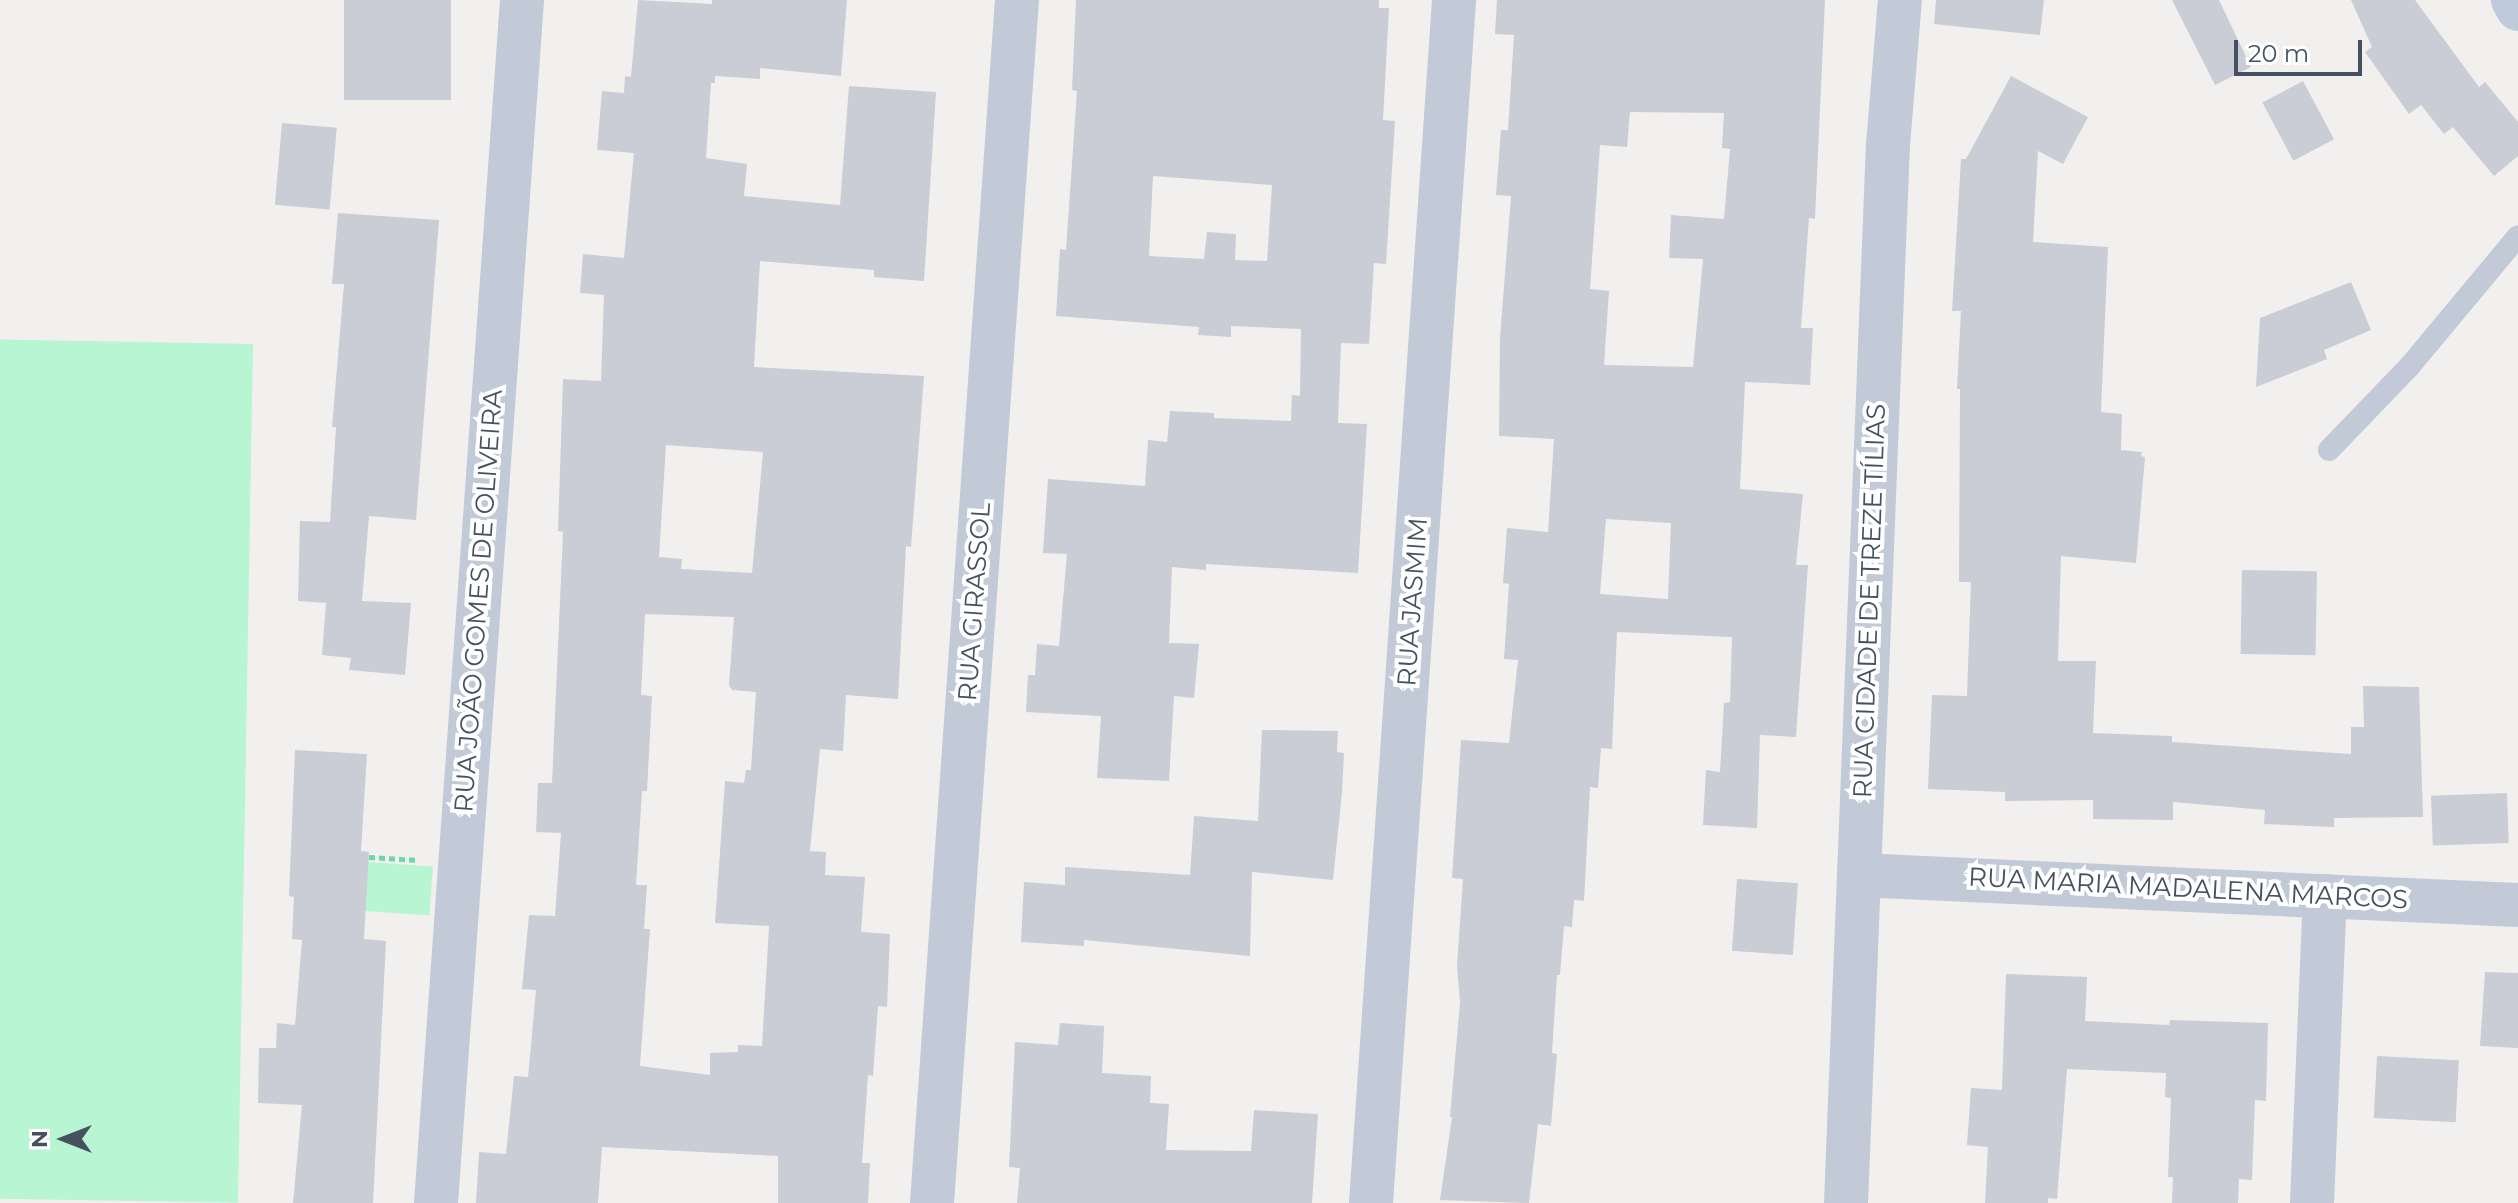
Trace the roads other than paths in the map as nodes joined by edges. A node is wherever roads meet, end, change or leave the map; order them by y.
1 (522, 0) edge
2 (1017, 0) edge
3 (1454, 0) edge
4 (1900, 0) edge
5 (2513, 0) edge
6 (2518, 9) edge
7 (2518, 236) edge
8 (2329, 450) dead end
9 (1859, 875) junction
10 (2325, 896) junction
11 (2518, 905) edge
12 (436, 1203) edge
13 (932, 1203) edge
14 (1371, 1203) edge
15 (1846, 1203) edge
16 (2312, 1203) edge

1 - 12 street, RUA JOÃO GOMES DE OLIVEIRA
2 - 13 street, RUA GIRASSOL
3 - 14 street, RUA JASMIM
4 - 9 street, RUA CIDADE DE TREZE TÍLIAS
5 - 6 main road
7 - 8 lane
9 - 10 street, RUA MARIA MADALENA MARCOS
9 - 15 street, RUA CIDADE DE TREZE TÍLIAS
10 - 11 street, RUA MARIA MADALENA MARCOS
10 - 16 street

